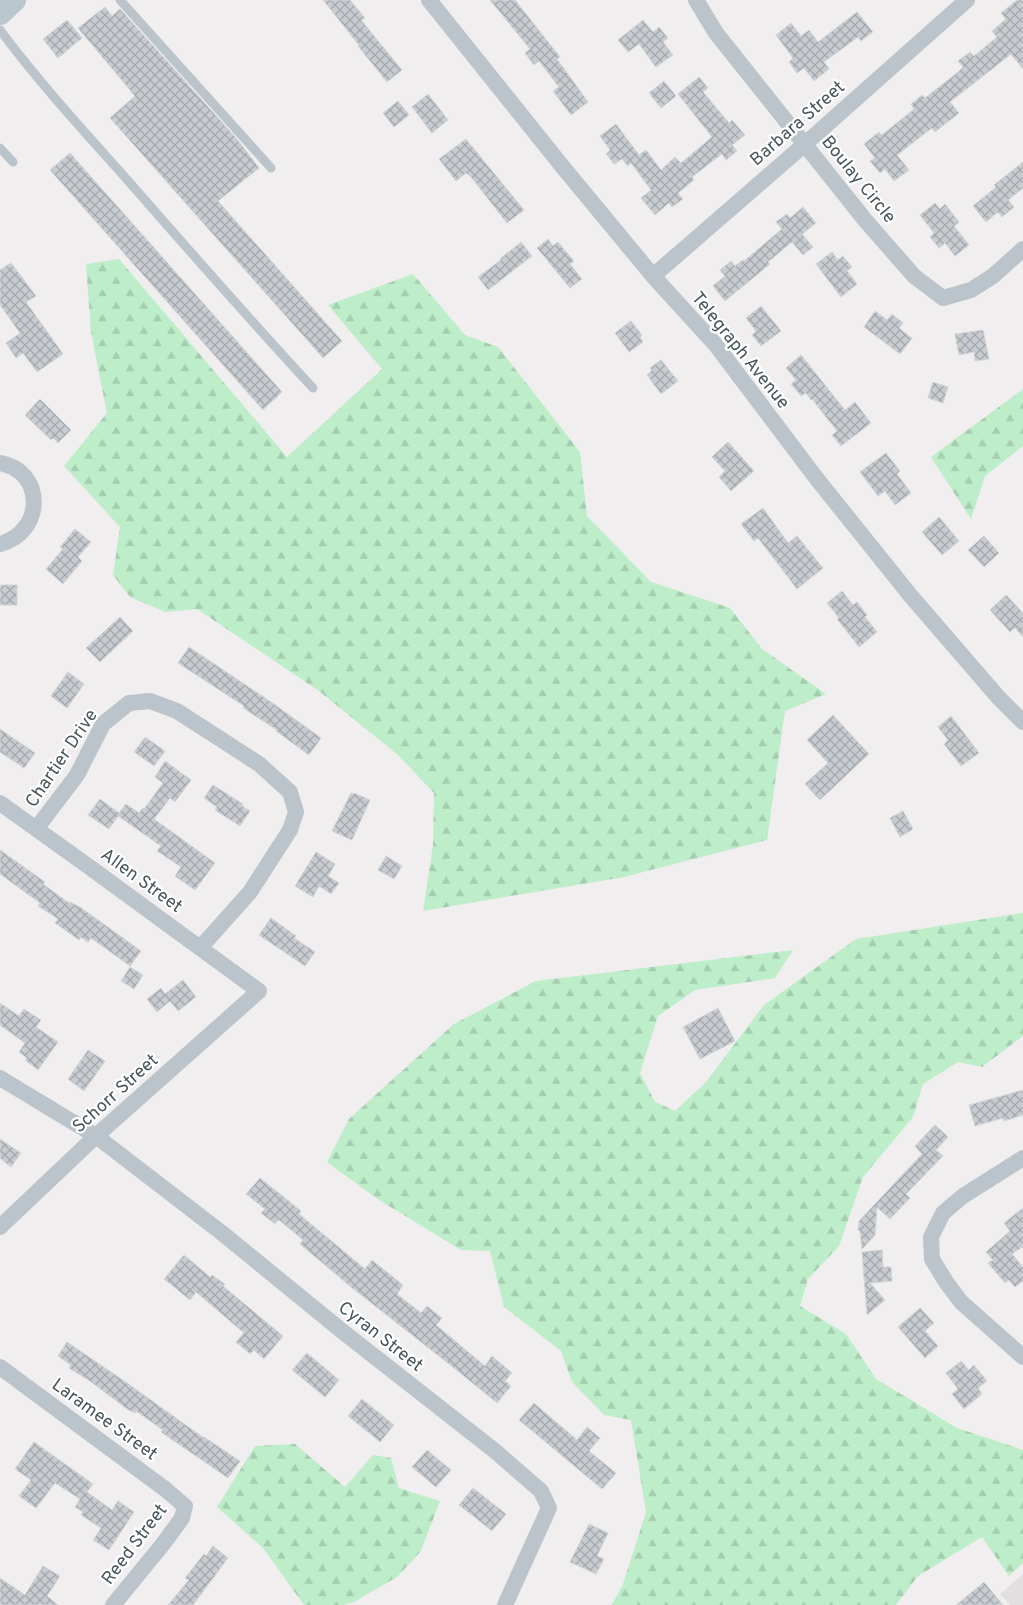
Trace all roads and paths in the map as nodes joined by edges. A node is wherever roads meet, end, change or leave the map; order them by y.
1 (14, 0) edge
2 (120, 0) edge
3 (429, 0) edge
4 (696, 0) edge
5 (966, 0) edge
6 (0, 14) edge
7 (0, 30) edge
8 (805, 144) junction
9 (0, 148) edge
10 (13, 162) dead end
11 (271, 168) dead end
12 (1023, 249) edge
13 (653, 276) junction
14 (313, 388) dead end
15 (0, 463) edge
16 (0, 544) edge
17 (1023, 722) edge
18 (0, 803) edge
19 (36, 829) junction
20 (200, 948) junction
21 (258, 991) joint
22 (0, 1078) edge
23 (96, 1136) junction
24 (1023, 1158) edge
25 (0, 1228) edge
26 (1023, 1357) edge
27 (0, 1367) edge
28 (185, 1506) joint
29 (113, 1605) edge
30 (505, 1605) edge

1 - 6 main road
2 - 11 lane
3 - 13 street, Telegraph Avenue
4 - 8 street, Boulay Circle
5 - 8 street, Barbara Street
7 - 14 lane
8 - 12 street, Boulay Circle
8 - 13 street, Barbara Street
9 - 10 lane
13 - 17 street, Telegraph Avenue
15 - 16 street
18 - 19 street, Allen Street
19 - 20 street, Allen Street
19 - 20 street, Chartier Drive
20 - 21 street, Allen Street
21 - 23 street, Schorr Street
22 - 23 street, Cyran Street
23 - 25 street, Schorr Street
23 - 30 street, Cyran Street
24 - 26 street
27 - 28 street, Laramee Street
28 - 29 street, Reed Street

